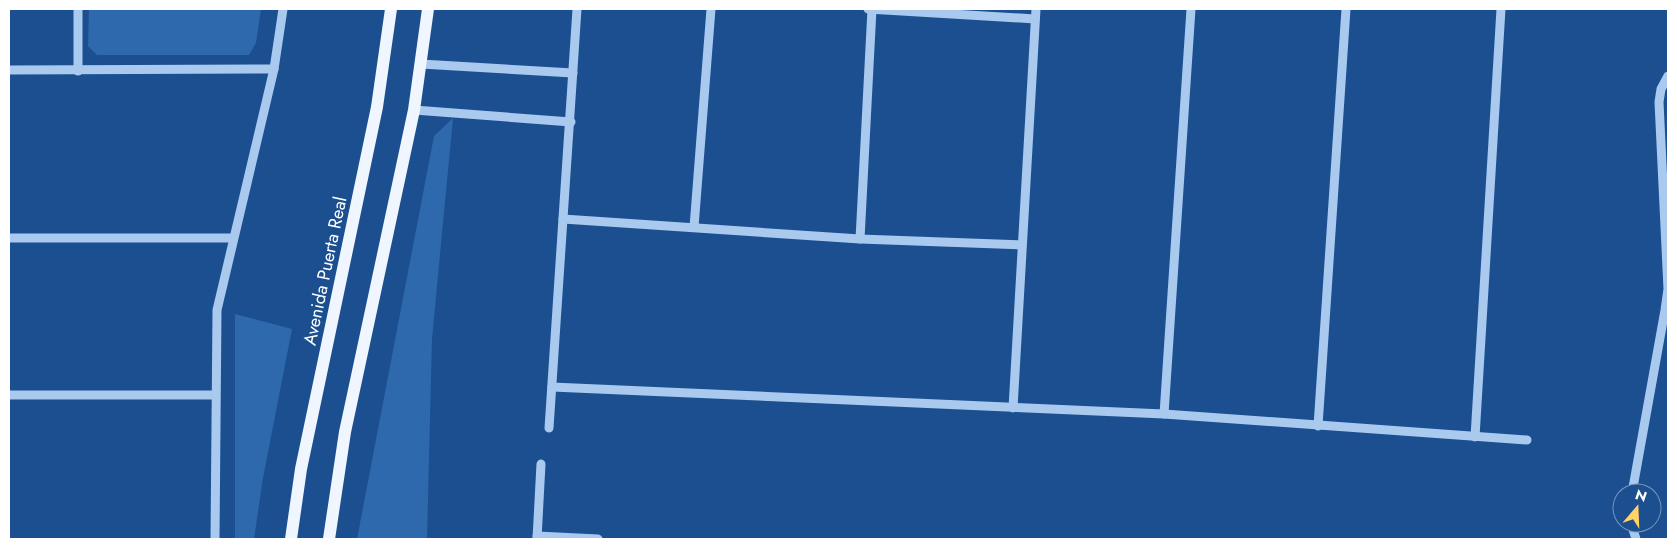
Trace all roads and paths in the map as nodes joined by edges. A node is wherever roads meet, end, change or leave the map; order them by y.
1 (78, 9) edge
2 (282, 9) edge
3 (390, 9) edge
4 (428, 9) edge
5 (577, 9) edge
6 (711, 9) edge
7 (866, 9) edge
8 (872, 9) edge
9 (1036, 9) edge
10 (1191, 9) edge
11 (1346, 9) edge
12 (1502, 9) edge
13 (1035, 19) junction
14 (421, 64) junction
15 (274, 69) junction
16 (9, 70) edge
17 (78, 71) junction
18 (573, 73) junction
19 (1668, 76) edge
20 (414, 110) junction
21 (571, 122) junction
22 (563, 219) junction
23 (694, 227) junction
24 (9, 238) edge
25 (233, 238) junction
26 (860, 239) junction
27 (1022, 245) junction
28 (1668, 289) edge
29 (1667, 310) edge
30 (552, 387) junction
31 (9, 395) edge
32 (216, 395) junction
33 (1014, 408) junction
34 (1164, 414) junction
35 (1318, 426) junction
36 (549, 428) dead end
37 (1475, 437) junction
38 (1527, 440) dead end
39 (541, 464) dead end
40 (1634, 483) edge
41 (537, 538) edge
42 (215, 539) edge
43 (291, 539) edge
44 (329, 539) edge
45 (598, 539) edge

1 - 17 street
2 - 15 street
3 - 43 main road, Avenida Puerta Real
4 - 14 main road
5 - 18 street
6 - 23 street
7 - 8 street
8 - 13 street
8 - 26 street
9 - 13 street
10 - 34 street
11 - 35 street
12 - 37 street
13 - 27 street
14 - 18 street
14 - 20 main road
15 - 17 street
15 - 25 street
16 - 17 street
18 - 21 street
19 - 28 street
20 - 21 street
20 - 44 main road
21 - 22 street
22 - 23 street
22 - 30 street
23 - 26 street
24 - 25 street
25 - 32 street
26 - 27 street
27 - 33 street
28 - 29 street
29 - 40 street
30 - 33 street
30 - 36 street
31 - 32 street
32 - 42 street
33 - 34 street
34 - 35 street
35 - 37 street
37 - 38 street
39 - 41 street
41 - 45 street

